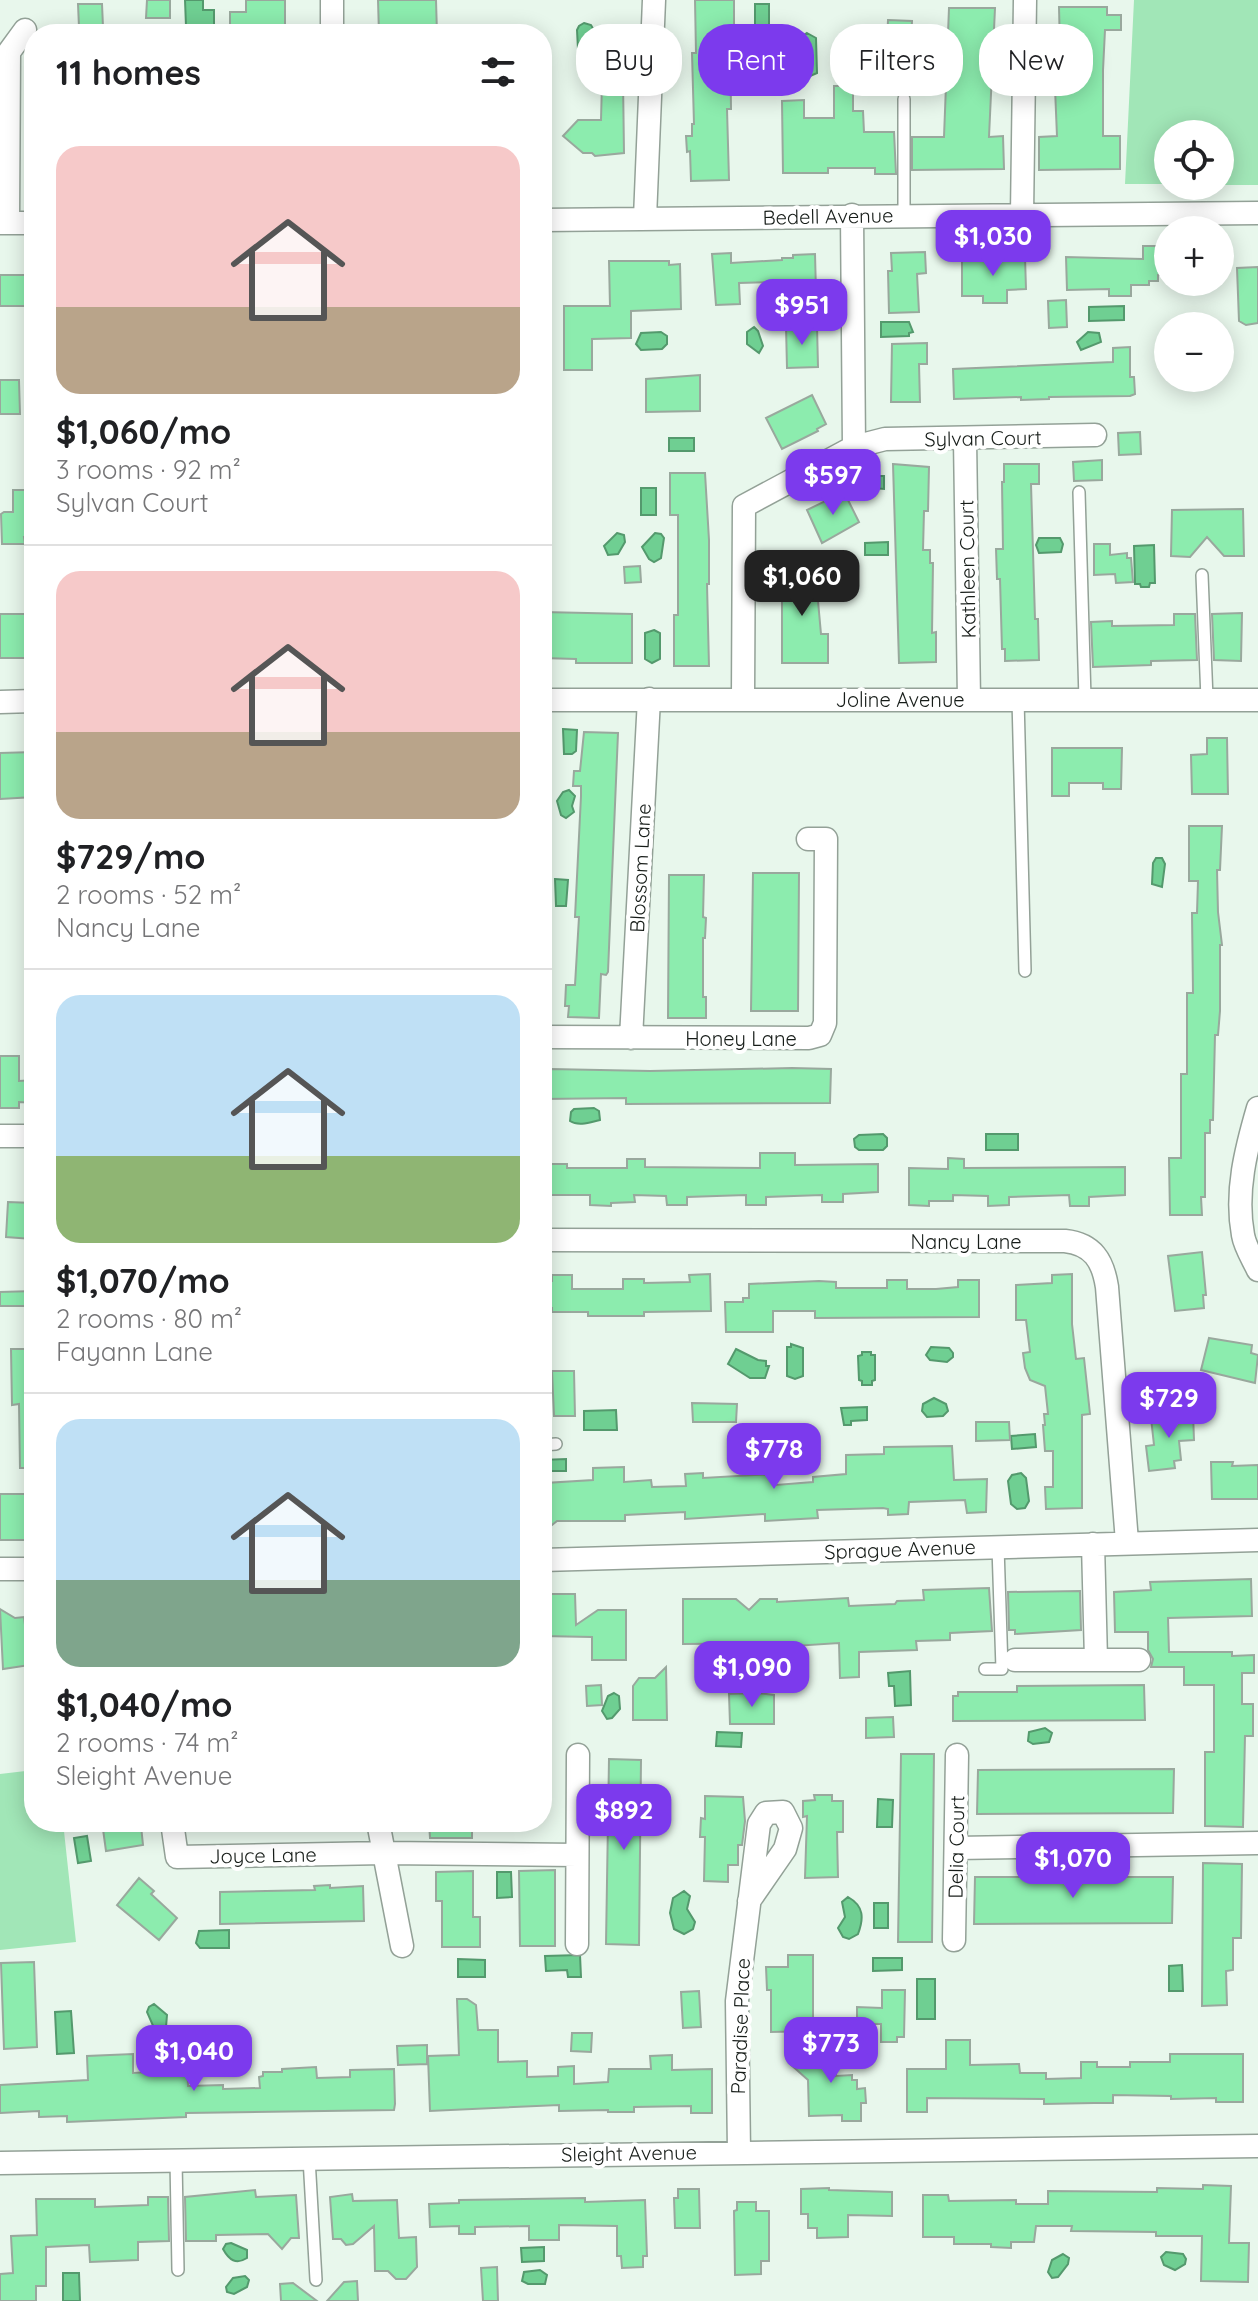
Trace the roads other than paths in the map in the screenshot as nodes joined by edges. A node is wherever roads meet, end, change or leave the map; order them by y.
1 (332, 0) edge
2 (654, 0) edge
3 (1025, 0) edge
4 (332, 24) edge
5 (24, 31) edge
6 (904, 99) dead end
7 (1258, 213) edge
8 (1022, 214) junction
9 (852, 215) junction
10 (904, 215) junction
11 (645, 218) junction
12 (552, 220) edge
13 (4, 223) edge
14 (1095, 435) dead end
15 (965, 439) junction
16 (854, 447) junction
17 (1079, 492) dead end
18 (1202, 575) dead end
19 (649, 699) junction
20 (743, 699) junction
21 (969, 699) junction
22 (1018, 699) junction
23 (1085, 699) junction
24 (1207, 699) junction
25 (552, 700) edge
26 (1258, 700) edge
27 (24, 701) edge
28 (0, 702) edge
29 (808, 839) dead end
30 (1025, 971) dead end
31 (552, 1037) edge
32 (631, 1038) junction
33 (1258, 1108) edge
34 (0, 1136) edge
35 (24, 1136) edge
36 (552, 1240) edge
37 (1258, 1270) edge
38 (552, 1444) edge
39 (556, 1444) dead end
40 (1258, 1540) edge
41 (1127, 1542) junction
42 (1093, 1544) junction
43 (998, 1547) junction
44 (552, 1560) edge
45 (0, 1569) edge
46 (24, 1569) edge
47 (1015, 1660) dead end
48 (1096, 1660) junction
49 (1139, 1660) dead end
50 (985, 1669) dead end
51 (578, 1755) dead end
52 (957, 1755) dead end
53 (173, 1832) edge
54 (380, 1832) edge
55 (1258, 1843) edge
56 (956, 1848) junction
57 (384, 1853) junction
58 (577, 1855) junction
59 (749, 1901) dead end
60 (954, 1940) dead end
61 (577, 1944) dead end
62 (402, 1946) dead end
63 (1258, 2146) edge
64 (739, 2152) junction
65 (309, 2158) junction
66 (176, 2160) junction
67 (0, 2163) edge
68 (178, 2270) dead end
69 (316, 2280) dead end

1 - 4 street
2 - 11 street
3 - 8 street
5 - 13 street
6 - 10 lane
7 - 8 street, Bedell Avenue
8 - 10 street, Bedell Avenue
9 - 10 street, Bedell Avenue
9 - 11 street, Bedell Avenue
9 - 16 street
11 - 12 street, Bedell Avenue
14 - 15 street, Sylvan Court
15 - 16 street, Sylvan Court
15 - 21 street, Kathleen Court
16 - 20 street, Sylvan Court
17 - 23 lane
18 - 24 lane
19 - 20 street, Joline Avenue
19 - 25 street, Joline Avenue
19 - 32 street, Blossom Lane
20 - 21 street, Joline Avenue
21 - 22 street, Joline Avenue
22 - 23 street, Joline Avenue
22 - 30 lane
23 - 24 street, Joline Avenue
24 - 26 street, Joline Avenue
27 - 28 street
29 - 32 street, Honey Lane
31 - 32 street, Honey Lane
33 - 37 street
34 - 35 street
36 - 41 street, Nancy Lane
38 - 39 lane
40 - 41 street, Sprague Avenue
41 - 42 street, Sprague Avenue
42 - 43 street, Sprague Avenue
42 - 48 street
43 - 44 street, Sprague Avenue
43 - 50 lane
45 - 46 street
47 - 48 street
48 - 49 street
51 - 58 street
52 - 56 street, Delia Court
53 - 57 street, Joyce Lane
54 - 57 street
55 - 56 street
56 - 60 street, Delia Court
57 - 58 street
57 - 62 street
58 - 61 street
59 - 64 street, Paradise Place
63 - 64 street, Sleight Avenue
64 - 65 street, Sleight Avenue
65 - 66 street, Sleight Avenue
65 - 69 lane
66 - 67 street, Sleight Avenue
66 - 68 lane

